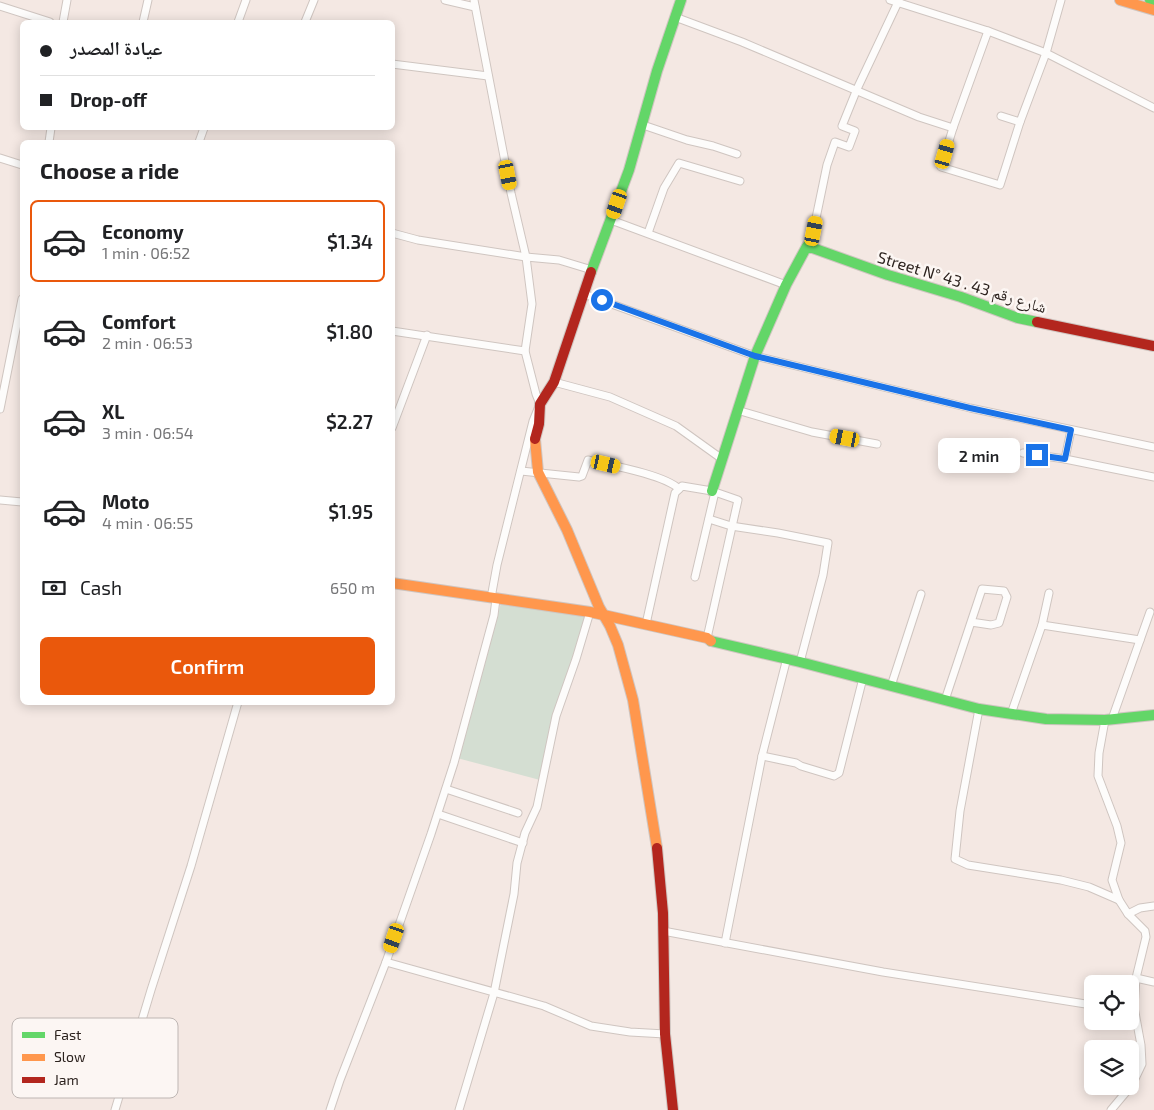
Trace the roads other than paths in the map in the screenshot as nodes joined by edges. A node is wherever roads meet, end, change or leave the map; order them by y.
1 (66, 0) edge
2 (148, 0) edge
3 (246, 0) edge
4 (314, 0) edge
5 (445, 0) edge
6 (681, 0) edge
7 (890, 0) edge
8 (1061, 0) edge
9 (1120, 0) edge
10 (1150, 0) edge
11 (1154, 1) edge
12 (898, 2) edge
13 (475, 4) edge
14 (0, 6) edge
15 (1154, 10) edge
16 (675, 17) junction
17 (44, 20) edge
18 (63, 20) edge
19 (143, 20) edge
20 (239, 20) edge
21 (306, 20) edge
22 (988, 31) junction
23 (1046, 53) junction
24 (395, 64) edge
25 (488, 76) junction
26 (857, 89) junction
27 (1154, 108) edge
28 (1001, 116) dead end
29 (1020, 122) junction
30 (643, 125) junction
31 (953, 128) junction
32 (737, 154) dead end
33 (0, 158) edge
34 (20, 164) edge
35 (740, 181) dead end
36 (611, 220) junction
37 (648, 233) junction
38 (395, 235) edge
39 (810, 247) junction
40 (526, 257) junction
41 (592, 270) junction
42 (786, 285) junction
43 (584, 294) junction
44 (20, 308) edge
45 (395, 331) edge
46 (427, 335) junction
47 (1154, 346) edge
48 (525, 351) junction
49 (755, 356) junction
50 (554, 382) junction
51 (540, 404) junction
52 (0, 408) edge
53 (737, 410) junction
54 (395, 420) edge
55 (1071, 430) junction
56 (878, 444) dead end
57 (1154, 447) edge
58 (1023, 453) dead end
59 (722, 459) junction
60 (1065, 459) junction
61 (521, 471) junction
62 (538, 472) junction
63 (1154, 477) edge
64 (679, 488) junction
65 (714, 491) junction
66 (0, 500) edge
67 (20, 502) edge
68 (709, 519) junction
69 (731, 526) junction
70 (696, 577) dead end
71 (395, 583) edge
72 (1049, 593) dead end
73 (920, 594) dead end
74 (493, 598) junction
75 (590, 612) junction
76 (1150, 612) dead end
77 (603, 616) junction
78 (971, 622) junction
79 (646, 624) junction
80 (1042, 625) junction
81 (706, 638) junction
82 (1140, 640) junction
83 (787, 658) junction
84 (800, 662) junction
85 (863, 678) junction
86 (891, 686) junction
87 (945, 700) junction
88 (237, 705) edge
89 (979, 708) junction
90 (1012, 714) junction
91 (1154, 715) edge
92 (1108, 719) junction
93 (762, 756) junction
94 (446, 789) junction
95 (438, 814) junction
96 (518, 814) dead end
97 (523, 843) junction
98 (1119, 900) junction
99 (1154, 906) edge
100 (1128, 914) junction
101 (663, 931) junction
102 (725, 943) junction
103 (386, 962) junction
104 (1137, 975) edge
105 (1139, 979) edge
106 (1154, 982) edge
107 (494, 993) junction
108 (1084, 1004) edge
109 (142, 1018) edge
110 (1137, 1030) edge
111 (665, 1034) junction
112 (118, 1098) edge
113 (114, 1110) edge
114 (330, 1110) edge
115 (459, 1110) edge
116 (673, 1110) edge
117 (1111, 1110) edge

1 - 18 street
2 - 19 street
3 - 20 street
4 - 21 street
5 - 13 street
6 - 16 main road
7 - 12 street
8 - 23 street
9 - 15 main road
10 - 11 main road
12 - 22 street
12 - 26 street
13 - 25 street
14 - 17 street
16 - 26 street
16 - 30 main road
22 - 23 street
22 - 31 street
23 - 27 street
23 - 29 street
24 - 25 street
25 - 40 street
26 - 31 street
26 - 39 street
28 - 29 street
29 - 31 street
30 - 32 street
30 - 36 main road
33 - 34 street
35 - 37 street
36 - 37 street
36 - 41 main road
37 - 42 street
38 - 40 street
39 - 42 main road
39 - 47 main road, Street N° 43 . شارع رقم 43
40 - 41 street
40 - 48 street
41 - 43 main road
42 - 49 main road
43 - 49 street
43 - 50 main road
44 - 52 street
45 - 46 street
46 - 48 street
46 - 54 street
48 - 51 street
49 - 53 main road
49 - 55 street
50 - 51 main road
50 - 59 street
51 - 61 street
51 - 62 main road
53 - 56 street
53 - 59 main road
55 - 57 street
55 - 60 street
58 - 60 street
59 - 65 main road
60 - 63 street
61 - 62 street
61 - 74 street
62 - 64 street
62 - 77 main road
64 - 65 street
64 - 79 street
65 - 68 street
65 - 69 street
66 - 67 street
68 - 69 street
68 - 70 street
69 - 81 street
69 - 84 street
71 - 74 main road
72 - 80 street
73 - 86 street
74 - 75 main road
74 - 94 street
75 - 77 main road
75 - 97 street
76 - 82 street
77 - 79 main road
77 - 101 main road
78 - 78 street
78 - 87 street
79 - 81 main road
80 - 82 street
80 - 90 street
81 - 83 main road
82 - 92 street
83 - 84 main road
83 - 93 street
84 - 85 main road
85 - 86 main road
85 - 93 street
86 - 87 main road
87 - 89 main road
88 - 109 street
89 - 90 main road
89 - 98 street
90 - 92 main road
91 - 92 main road
92 - 98 street
93 - 102 street
94 - 95 street
94 - 96 street
95 - 97 street
95 - 103 street
97 - 107 street
98 - 100 street
99 - 100 street
100 - 104 street
101 - 102 street
101 - 111 main road
102 - 108 street
103 - 107 street
103 - 114 street
105 - 106 street
107 - 111 street
107 - 115 street
110 - 117 street
111 - 116 main road
112 - 113 street

